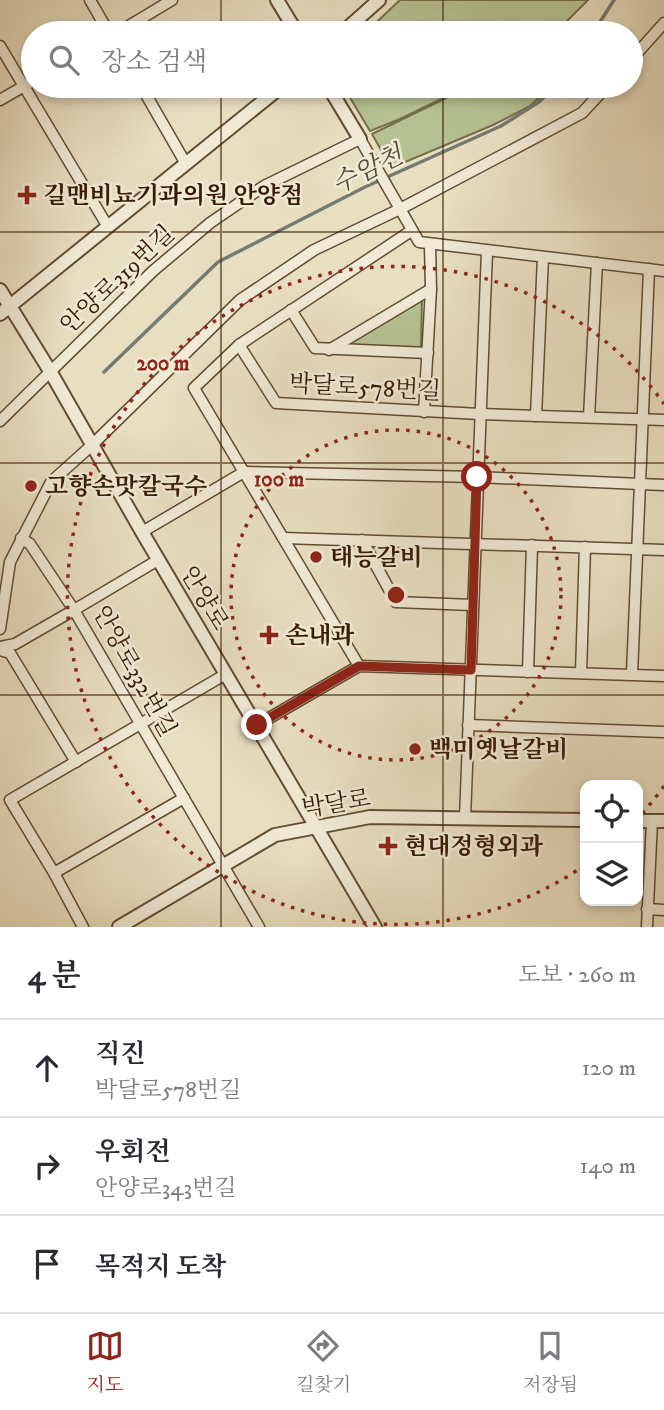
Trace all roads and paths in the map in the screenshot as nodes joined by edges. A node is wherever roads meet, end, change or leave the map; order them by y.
1 (90, 0) edge
2 (172, 0) edge
3 (278, 0) edge
4 (379, 0) edge
5 (102, 21) edge
6 (137, 21) edge
7 (290, 21) edge
8 (355, 21) edge
9 (664, 23) edge
10 (0, 46) edge
11 (643, 47) edge
12 (21, 74) edge
13 (21, 88) edge
14 (37, 98) edge
15 (148, 98) edge
16 (267, 98) edge
17 (335, 98) edge
18 (596, 98) edge
19 (0, 100) edge
20 (359, 139) junction
21 (186, 164) junction
22 (400, 209) junction
23 (108, 227) junction
24 (411, 231) junction
25 (430, 245) junction
26 (486, 251) junction
27 (543, 257) junction
28 (597, 263) junction
29 (649, 269) junction
30 (664, 271) edge
31 (431, 289) junction
32 (0, 290) edge
33 (291, 310) junction
34 (5, 311) edge
35 (239, 345) junction
36 (328, 350) junction
37 (428, 353) junction
38 (50, 371) junction
39 (424, 412) junction
40 (480, 414) junction
41 (536, 416) junction
42 (589, 417) junction
43 (643, 419) junction
44 (664, 420) edge
45 (0, 421) edge
46 (92, 445) junction
47 (244, 472) junction
48 (477, 477) junction
49 (641, 484) junction
50 (664, 485) edge
51 (142, 531) junction
52 (21, 538) junction
53 (284, 538) junction
54 (362, 540) junction
55 (474, 544) junction
56 (532, 545) junction
57 (585, 547) junction
58 (638, 549) junction
59 (664, 550) edge
60 (158, 560) junction
61 (473, 605) junction
62 (74, 610) junction
63 (0, 629) edge
64 (0, 648) edge
65 (359, 666) junction
66 (471, 670) junction
67 (528, 672) junction
68 (581, 673) junction
69 (226, 674) junction
70 (632, 674) junction
71 (664, 676) edge
72 (139, 724) junction
73 (468, 724) junction
74 (257, 725) junction
75 (664, 732) edge
76 (76, 762) junction
77 (184, 798) junction
78 (5, 799) edge
79 (465, 818) junction
80 (580, 820) edge
81 (658, 821) edge
82 (316, 826) junction
83 (223, 865) junction
84 (54, 873) junction
85 (647, 909) junction
86 (664, 909) edge
87 (83, 927) edge
88 (119, 927) edge
89 (259, 927) edge
90 (375, 927) edge
91 (646, 927) edge

1 - 5 street
2 - 6 street
3 - 7 street
4 - 8 street
9 - 11 street
10 - 12 street
13 - 19 street
14 - 23 street
15 - 21 street
16 - 21 street
17 - 20 street
18 - 22 street
20 - 22 street
20 - 38 street, 안양로319번길
21 - 23 street
22 - 24 street
22 - 46 street
23 - 34 street
24 - 25 street
24 - 33 street
25 - 26 street
25 - 31 street
26 - 27 street
26 - 40 street
27 - 28 street
27 - 41 street
28 - 29 street
28 - 42 street
29 - 30 street
29 - 43 street
31 - 36 street
31 - 37 street
32 - 34 street, 안양로
33 - 35 street
33 - 36 street
34 - 38 street, 안양로
35 - 39 street, 박달로578번길
35 - 47 street
36 - 37 street
37 - 39 street
38 - 45 street, 안양로319번길
38 - 46 street, 안양로
39 - 40 street, 박달로578번길
40 - 41 street, 박달로578번길
40 - 48 street
41 - 42 street, 박달로578번길
42 - 43 street, 박달로578번길
43 - 44 street, 박달로578번길
43 - 49 street
46 - 51 street, 안양로
46 - 52 street
47 - 48 street
47 - 51 street
47 - 53 street
48 - 49 street
48 - 55 street
49 - 50 street
49 - 58 street
51 - 60 street, 안양로
52 - 62 street
52 - 63 street
53 - 54 street
53 - 65 street
54 - 55 street
54 - 61 street
55 - 56 street
55 - 61 street
56 - 57 street
56 - 67 street
57 - 58 street
57 - 68 street
58 - 59 street
58 - 70 street
60 - 62 street, 안양로332번길
60 - 69 street, 안양로
61 - 66 street
62 - 64 street
62 - 72 street, 안양로332번길
64 - 76 street
65 - 66 street
65 - 74 street
66 - 67 street
66 - 73 street
67 - 68 street
68 - 70 street
69 - 72 street
69 - 74 street, 안양로
70 - 71 street
72 - 76 street
72 - 77 street, 안양로332번길
73 - 75 street
73 - 79 street
74 - 82 street, 안양로
76 - 78 street
77 - 83 street, 안양로332번길
77 - 84 street
78 - 84 street
79 - 80 street, 박달로
79 - 82 street, 박달로
81 - 85 street
82 - 83 street, 박달로
82 - 90 street, 안양로
83 - 88 street, 박달로
83 - 89 street, 안양로332번길
84 - 87 street
85 - 86 street
85 - 91 street

